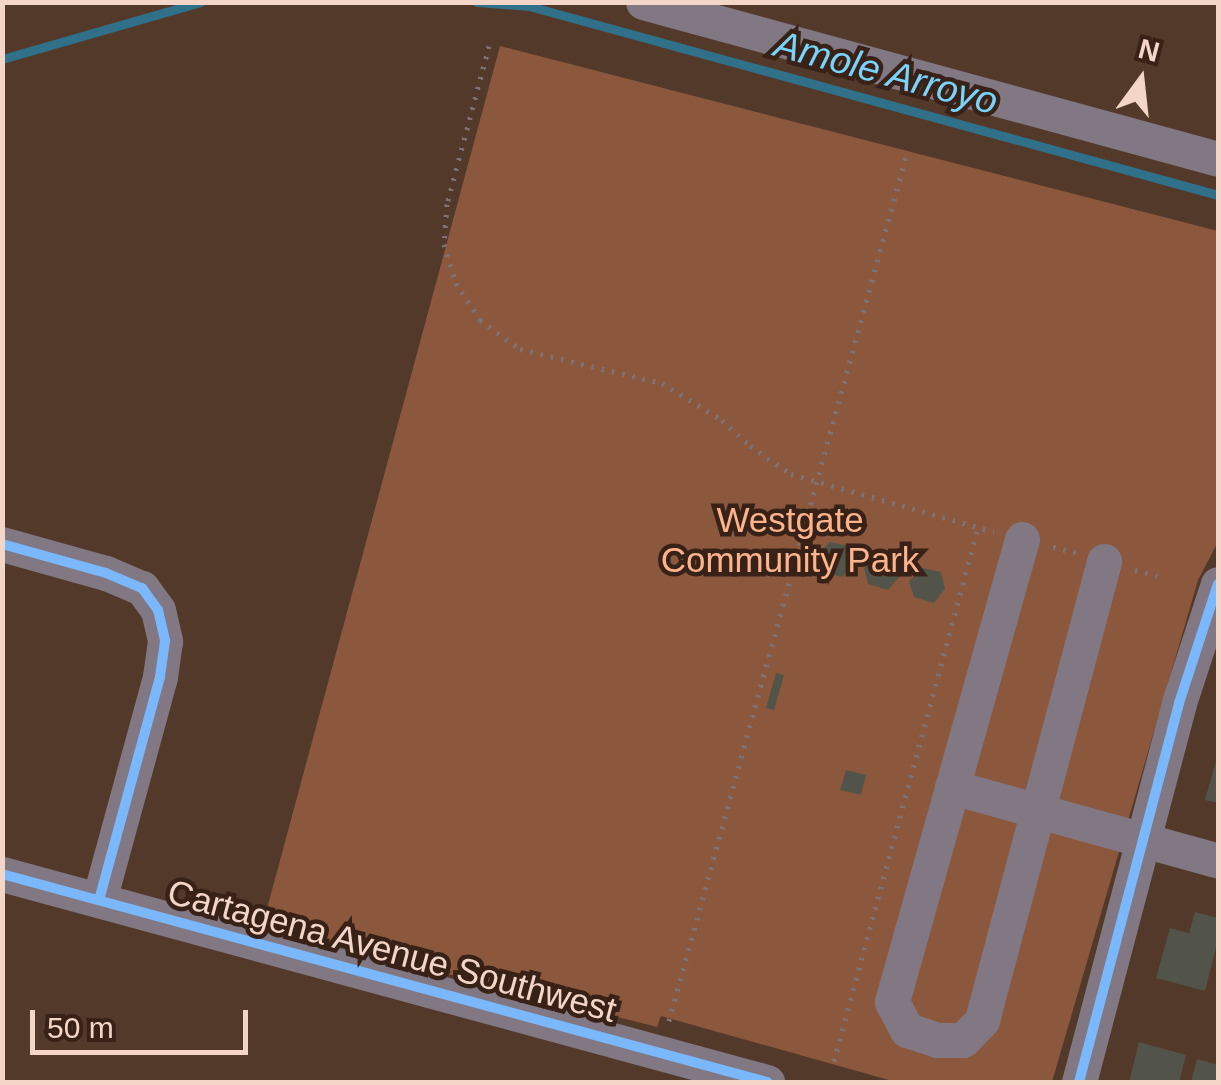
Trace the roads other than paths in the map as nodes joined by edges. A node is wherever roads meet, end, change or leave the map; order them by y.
1 (643, 2) edge
2 (1218, 159) edge
3 (1022, 539) road end
4 (2, 544) edge
5 (1104, 561) road end
6 (1218, 584) edge
7 (952, 787) junction
8 (1040, 811) junction
9 (1145, 841) junction
10 (1218, 861) edge
11 (2, 874) edge
12 (99, 900) junction
13 (767, 1082) edge
14 (1079, 1082) edge

1 - 2 street
3 - 7 street
4 - 12 street
5 - 8 street
6 - 9 street
7 - 8 street
7 - 8 street
8 - 9 street
9 - 10 street
9 - 14 street
11 - 12 street, Cartagena Avenue Southwest
12 - 13 street, Cartagena Avenue Southwest

